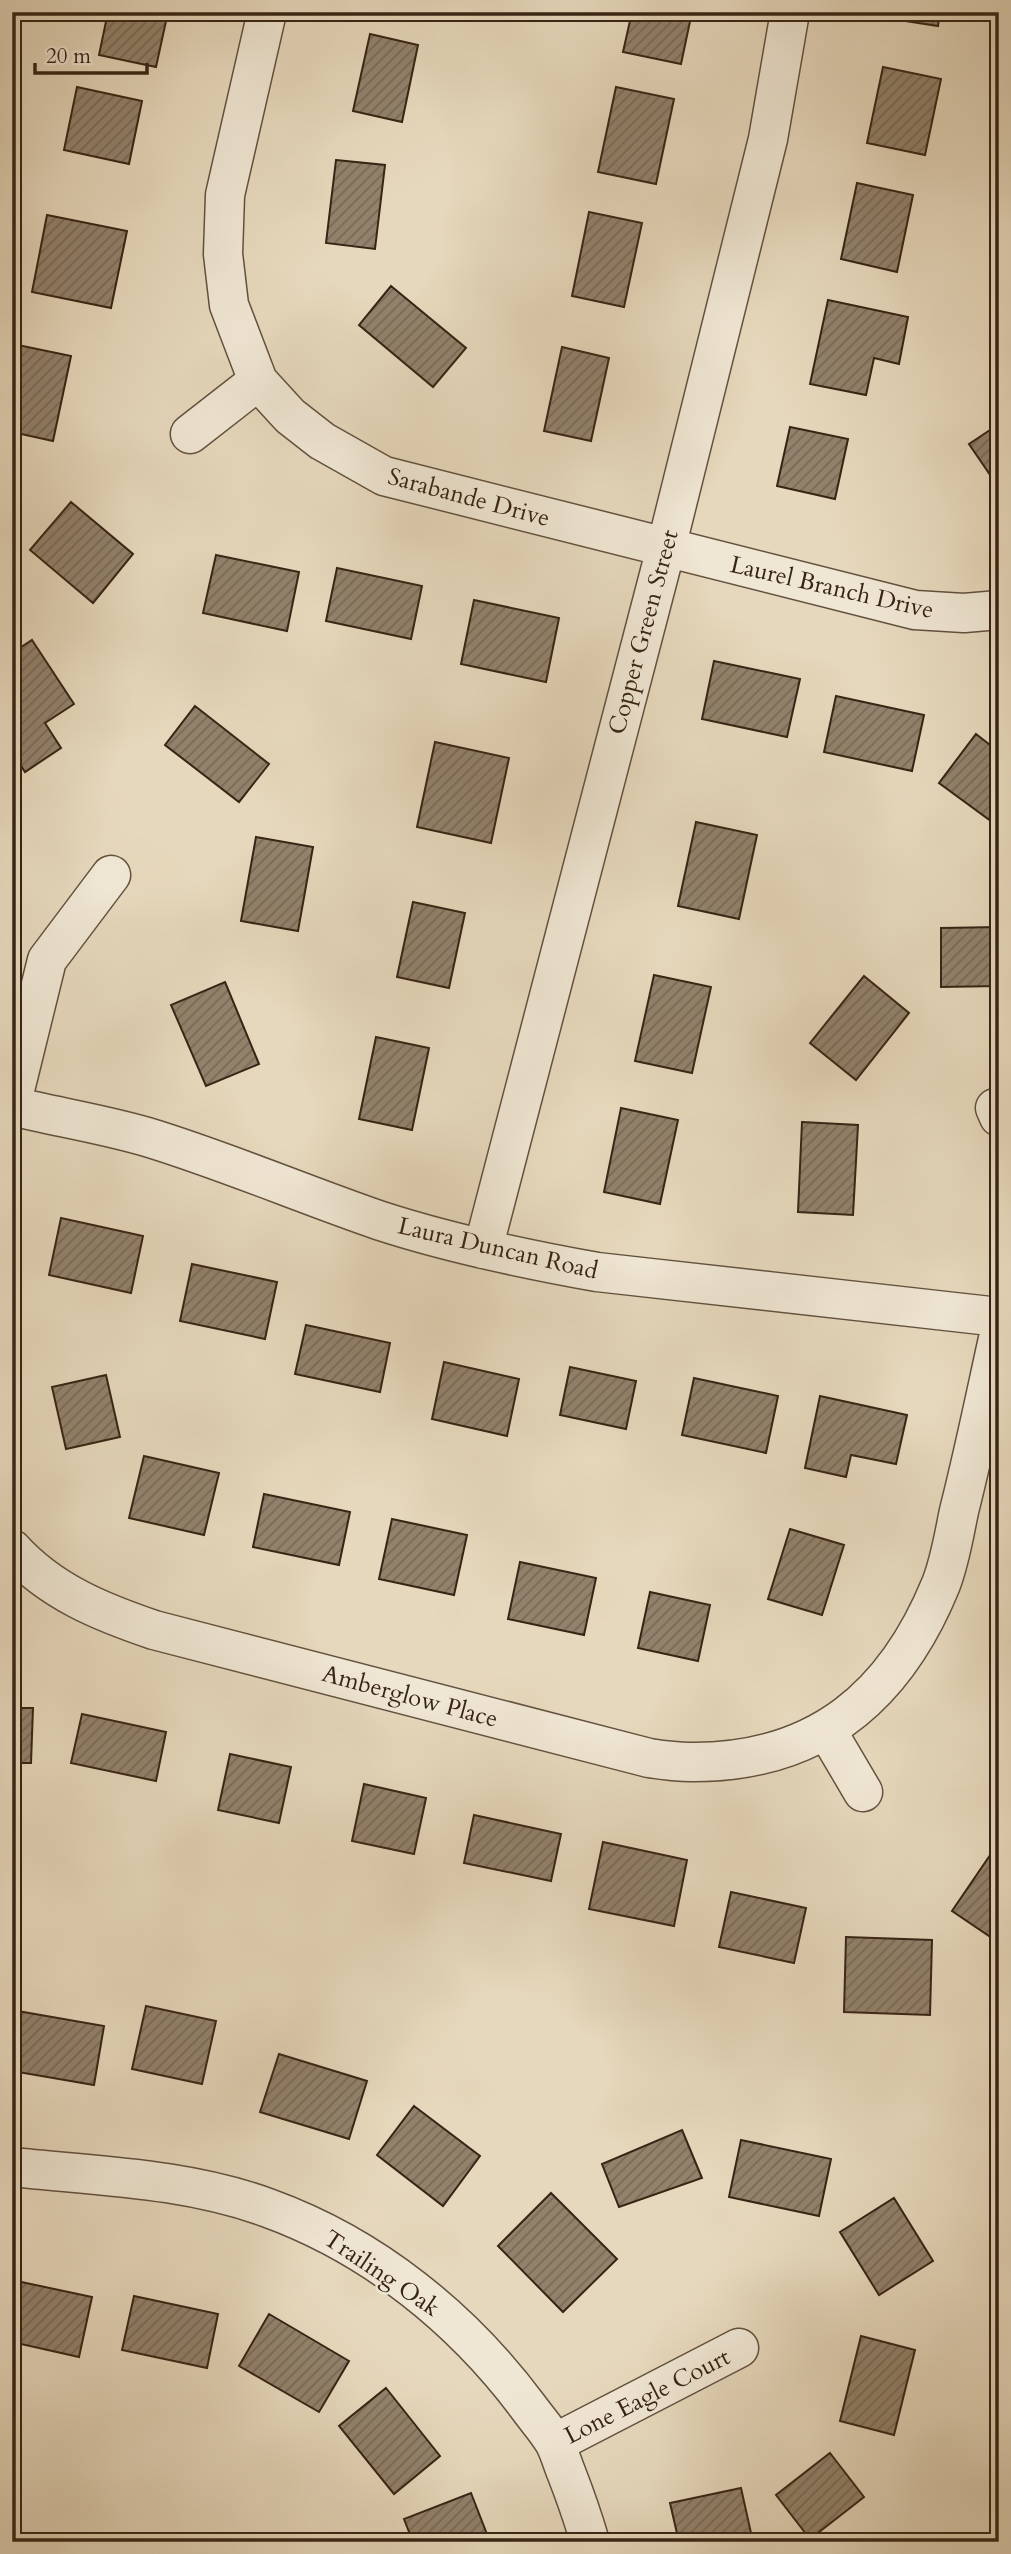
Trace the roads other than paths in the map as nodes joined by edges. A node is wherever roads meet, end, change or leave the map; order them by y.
1 (267, 12) edge
2 (790, 12) edge
3 (258, 381) junction
4 (190, 434) dead end
5 (666, 548) junction
6 (999, 610) edge
7 (111, 875) dead end
8 (12, 1105) edge
9 (483, 1250) junction
10 (999, 1318) edge
11 (999, 1334) edge
12 (12, 1549) edge
13 (827, 1731) junction
14 (863, 1792) dead end
15 (12, 2167) edge
16 (739, 2348) dead end
17 (555, 2443) junction
18 (590, 2542) edge

1 - 3 street, Sarabande Drive
2 - 5 street, Copper Green Street
3 - 4 street
3 - 5 street, Sarabande Drive
5 - 6 street, Laurel Branch Drive
5 - 9 street, Copper Green Street
7 - 8 street
8 - 9 street, Laura Duncan Road
9 - 10 street, Laura Duncan Road
11 - 13 street, Amberglow Place
12 - 13 street, Amberglow Place
13 - 14 street
15 - 17 street, Trailing Oak
16 - 17 street, Lone Eagle Court
17 - 18 street, Trailing Oak

